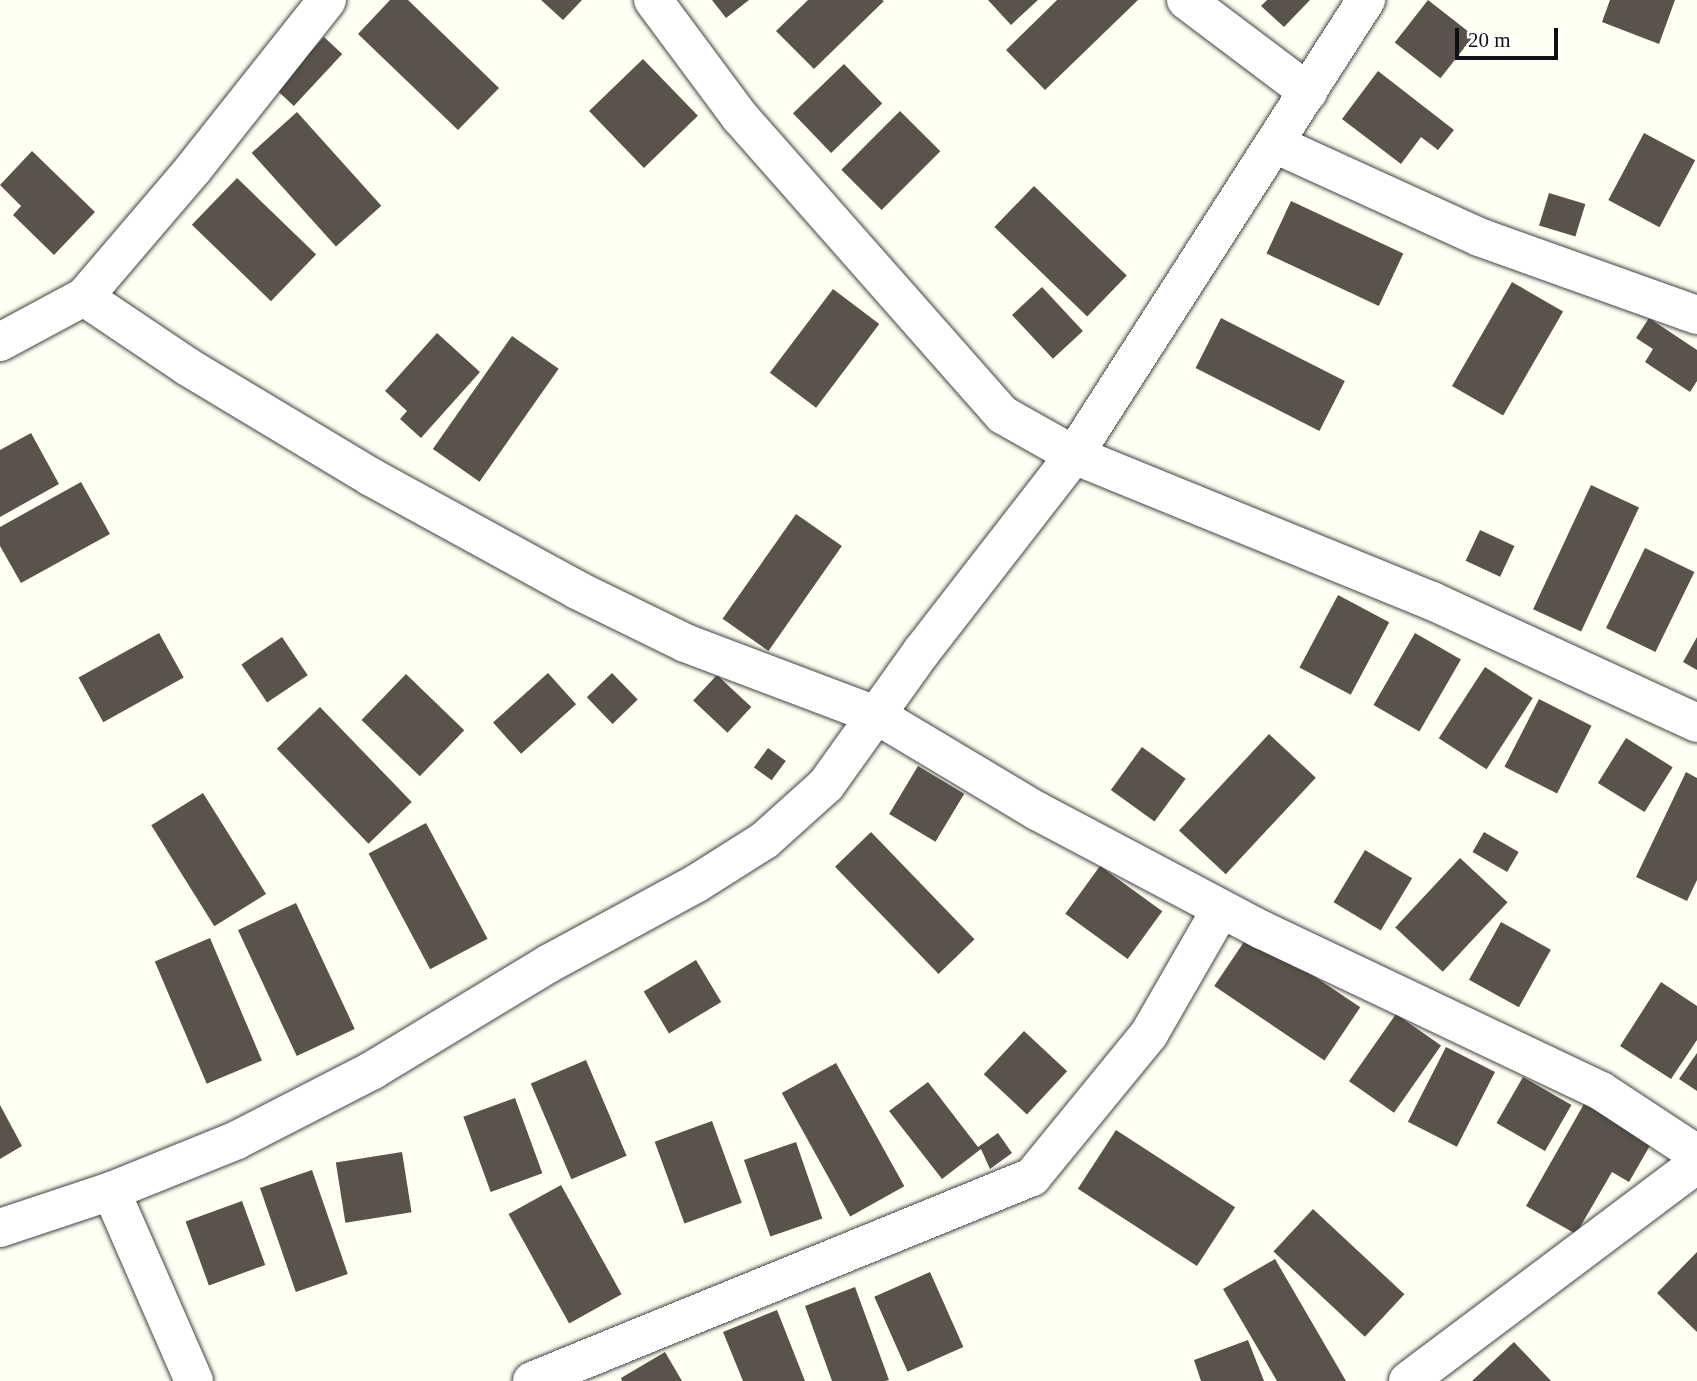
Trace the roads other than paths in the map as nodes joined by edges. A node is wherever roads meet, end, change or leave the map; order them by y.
1 (327, 0) edge
2 (653, 0) edge
3 (1186, 0) edge
4 (1366, 0) edge
5 (1308, 92) junction
6 (1275, 144) junction
7 (84, 297) junction
8 (1697, 315) edge
9 (0, 342) edge
10 (1074, 455) junction
11 (877, 716) junction
12 (1697, 723) edge
13 (1221, 909) junction
14 (1697, 1154) edge
15 (1697, 1164) edge
16 (111, 1191) junction
17 (0, 1228) edge
18 (194, 1381) edge
19 (532, 1381) edge
20 (1408, 1381) edge

1 - 7 street
2 - 10 street
3 - 5 street
4 - 5 street
5 - 6 street
6 - 8 street
6 - 10 street
7 - 9 street
7 - 11 street
10 - 11 street
10 - 12 street
11 - 13 street
11 - 16 street
13 - 14 street
13 - 19 street
15 - 20 street
16 - 17 street
16 - 18 street

